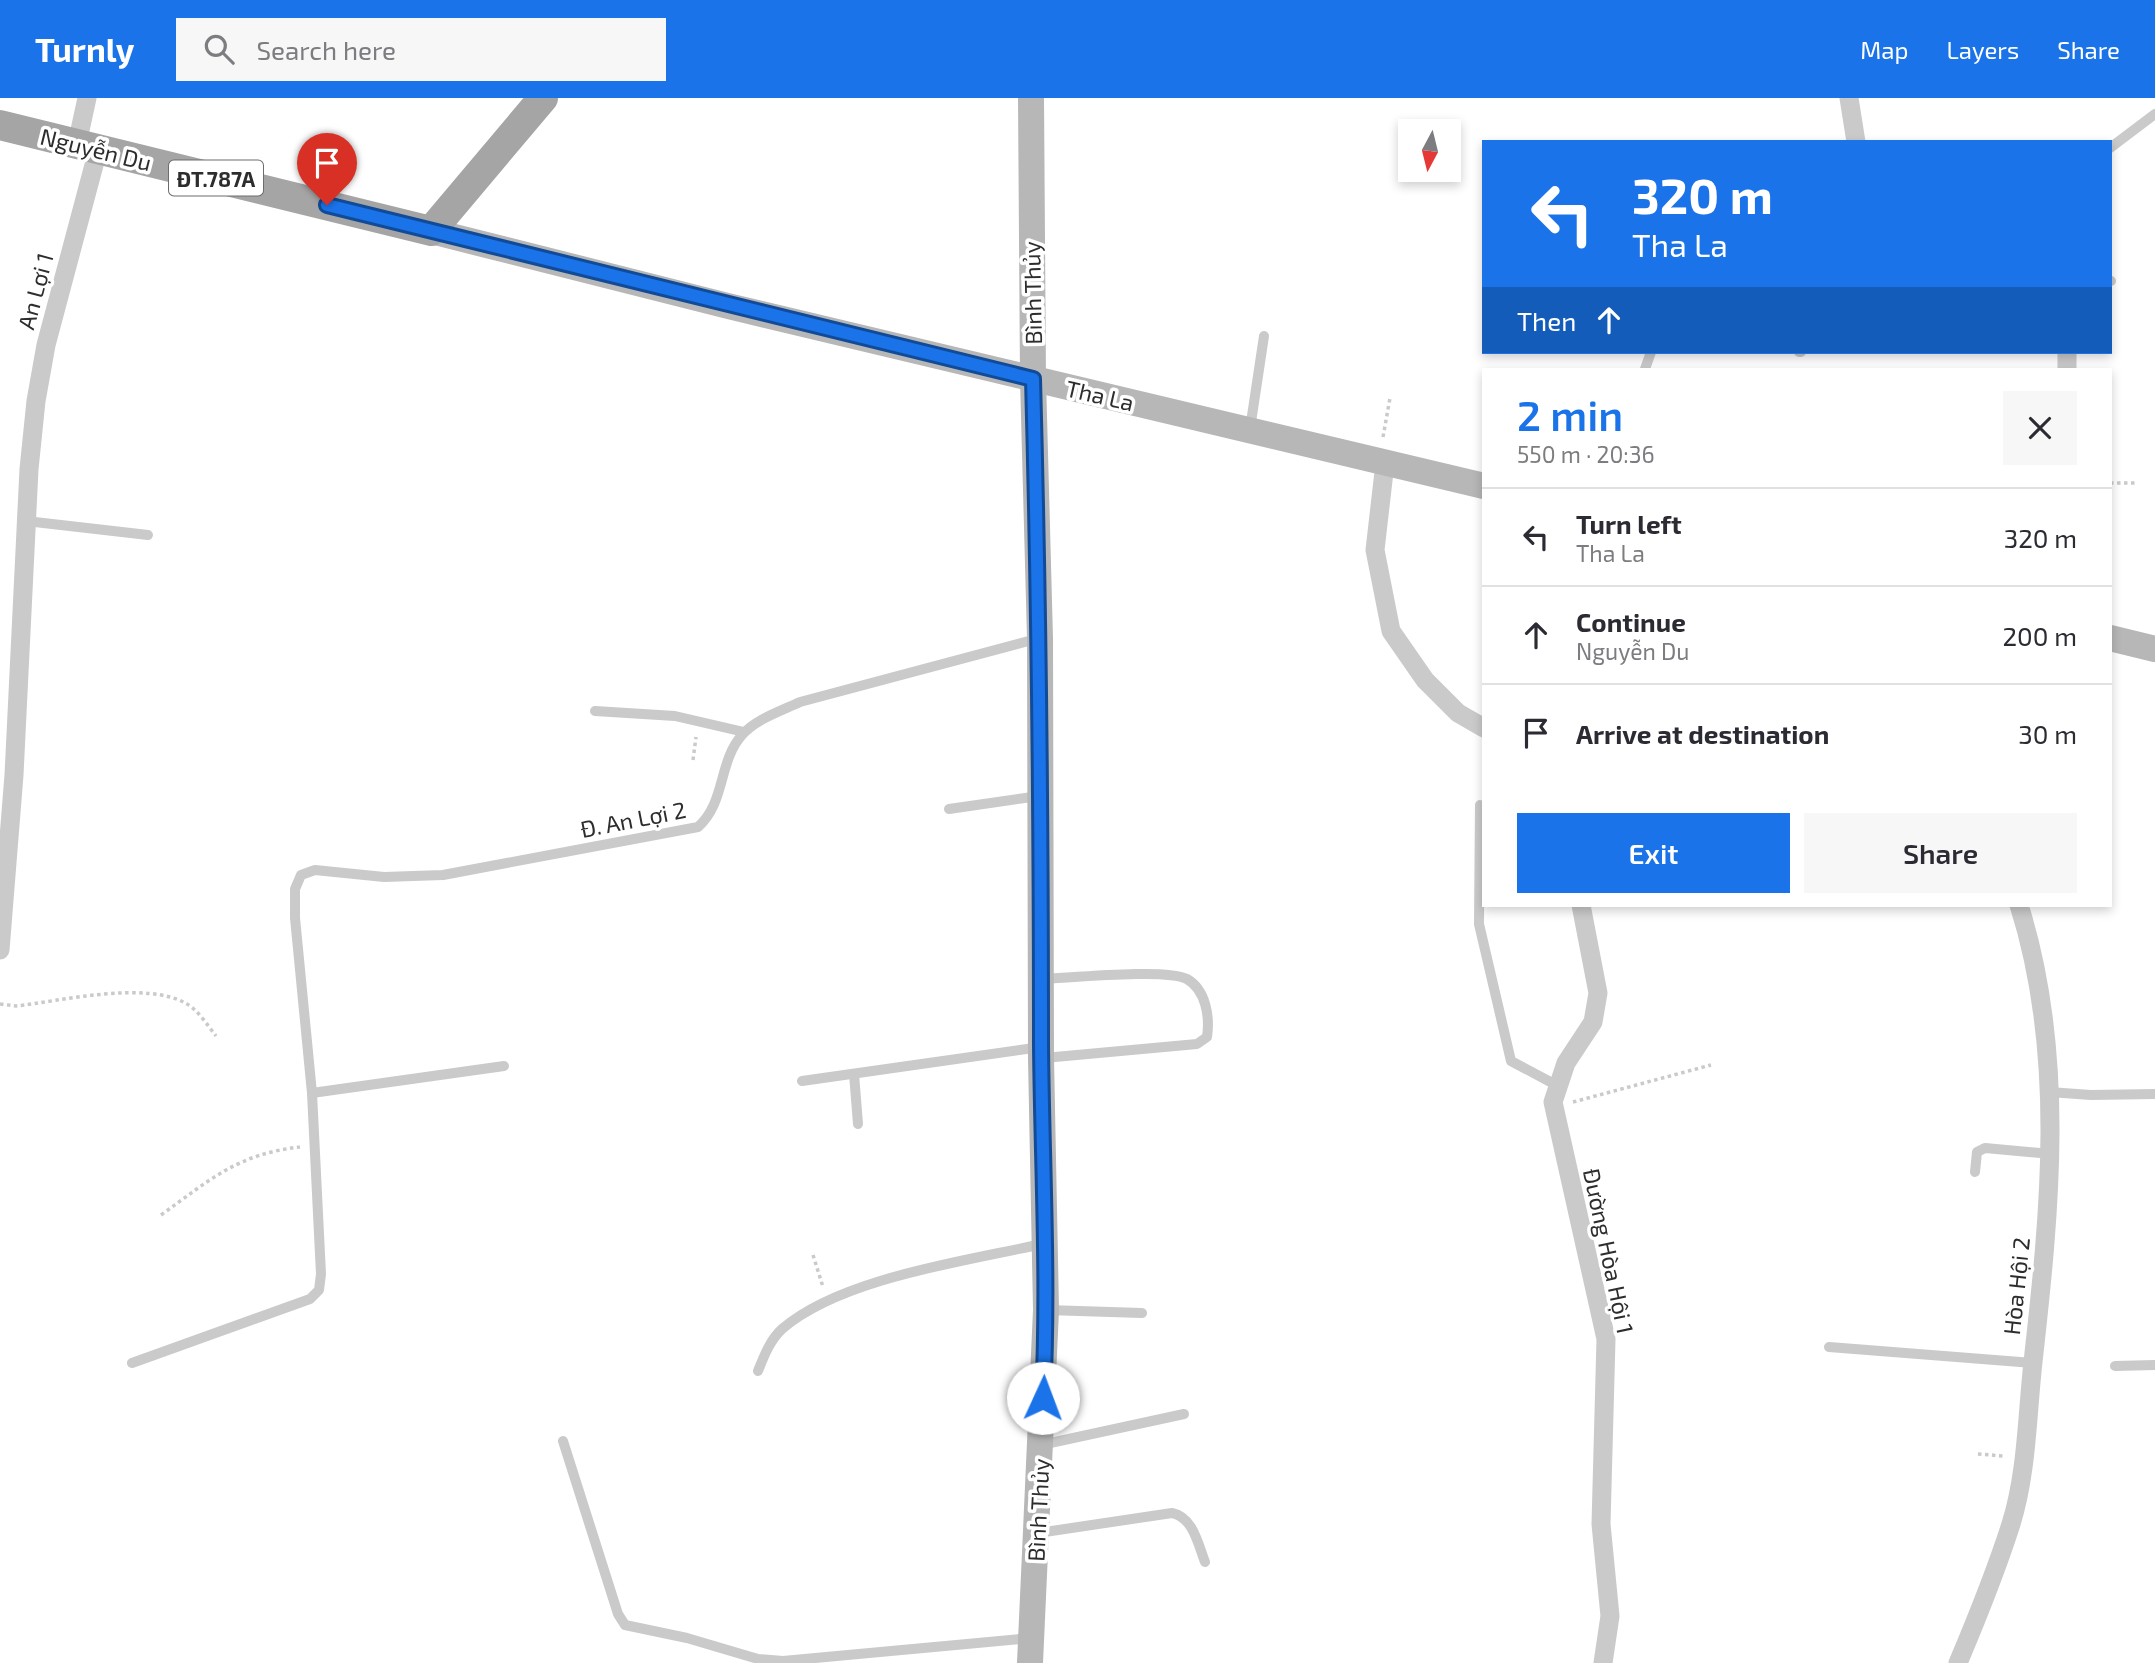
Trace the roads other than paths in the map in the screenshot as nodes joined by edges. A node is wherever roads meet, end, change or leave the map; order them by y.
1 (87, 98) edge
2 (543, 98) edge
3 (1031, 98) edge
4 (1849, 98) edge
5 (2155, 114) edge
6 (0, 125) edge
7 (1856, 140) edge
8 (88, 147) junction
9 (2112, 147) edge
10 (431, 232) junction
11 (1264, 337) dead end
12 (1033, 379) junction
13 (1250, 431) junction
14 (1381, 463) junction
15 (1482, 486) edge
16 (26, 521) junction
17 (148, 536) dead end
18 (1040, 638) junction
19 (2112, 638) edge
20 (2155, 649) edge
21 (595, 710) dead end
22 (1482, 727) edge
23 (744, 732) junction
24 (7, 774) edge
25 (1041, 795) junction
26 (1480, 805) dead end
27 (949, 809) dead end
28 (1581, 907) edge
29 (2020, 907) edge
30 (0, 950) edge
31 (1041, 979) junction
32 (1041, 1053) junction
33 (504, 1066) dead end
34 (854, 1074) junction
35 (802, 1081) dead end
36 (1558, 1086) junction
37 (2049, 1092) junction
38 (312, 1093) junction
39 (2155, 1094) edge
40 (858, 1124) dead end
41 (2051, 1154) junction
42 (1976, 1172) dead end
43 (1046, 1243) junction
44 (1046, 1310) junction
45 (1142, 1313) dead end
46 (1829, 1347) dead end
47 (131, 1363) dead end
48 (2033, 1363) junction
49 (2155, 1364) edge
50 (2115, 1366) dead end
51 (758, 1371) dead end
52 (1184, 1414) dead end
53 (563, 1441) dead end
54 (1041, 1445) junction
55 (1037, 1533) junction
56 (1205, 1562) dead end
57 (1031, 1651) edge
58 (1603, 1663) edge
59 (1958, 1663) edge

1 - 8 street, An Lợi 1
2 - 10 main road
3 - 12 main road, Bình Thủy
4 - 7 street
5 - 9 lane
6 - 8 main road, Nguyễn Du / ĐT.787A
8 - 10 main road, Nguyễn Du / ĐT.787A
8 - 16 street, An Lợi 1
10 - 12 main road, Tha La
11 - 13 lane
12 - 13 main road, Tha La
12 - 18 main road, Bình Thủy
13 - 14 main road, Tha La
14 - 15 main road, Tha La
14 - 22 street
16 - 17 lane
16 - 24 street, An Lợi 1
18 - 23 lane
18 - 25 main road, Bình Thủy
19 - 20 main road
21 - 23 lane
23 - 38 lane, Đ. An Lợi 2
24 - 30 street, An Lợi 1
25 - 27 lane
25 - 31 main road, Bình Thủy
26 - 36 lane
28 - 36 street, Đường Hòa Hội 1
29 - 37 street, Hòa Hội 2
31 - 32 main road, Bình Thủy
31 - 32 lane
32 - 34 lane
32 - 43 main road, Bình Thủy
33 - 38 lane
34 - 35 lane
34 - 40 lane
36 - 58 street, Đường Hòa Hội 1
37 - 39 lane
37 - 41 street, Hòa Hội 2
38 - 47 lane
41 - 42 lane
41 - 48 street, Hòa Hội 2
43 - 44 main road, Bình Thủy
43 - 51 lane
44 - 45 lane
44 - 54 main road, Bình Thủy
46 - 48 lane
48 - 59 street, Hòa Hội 2
49 - 50 lane
52 - 54 lane
53 - 57 lane
54 - 55 main road, Bình Thủy
55 - 56 lane
55 - 57 main road, Bình Thủy

